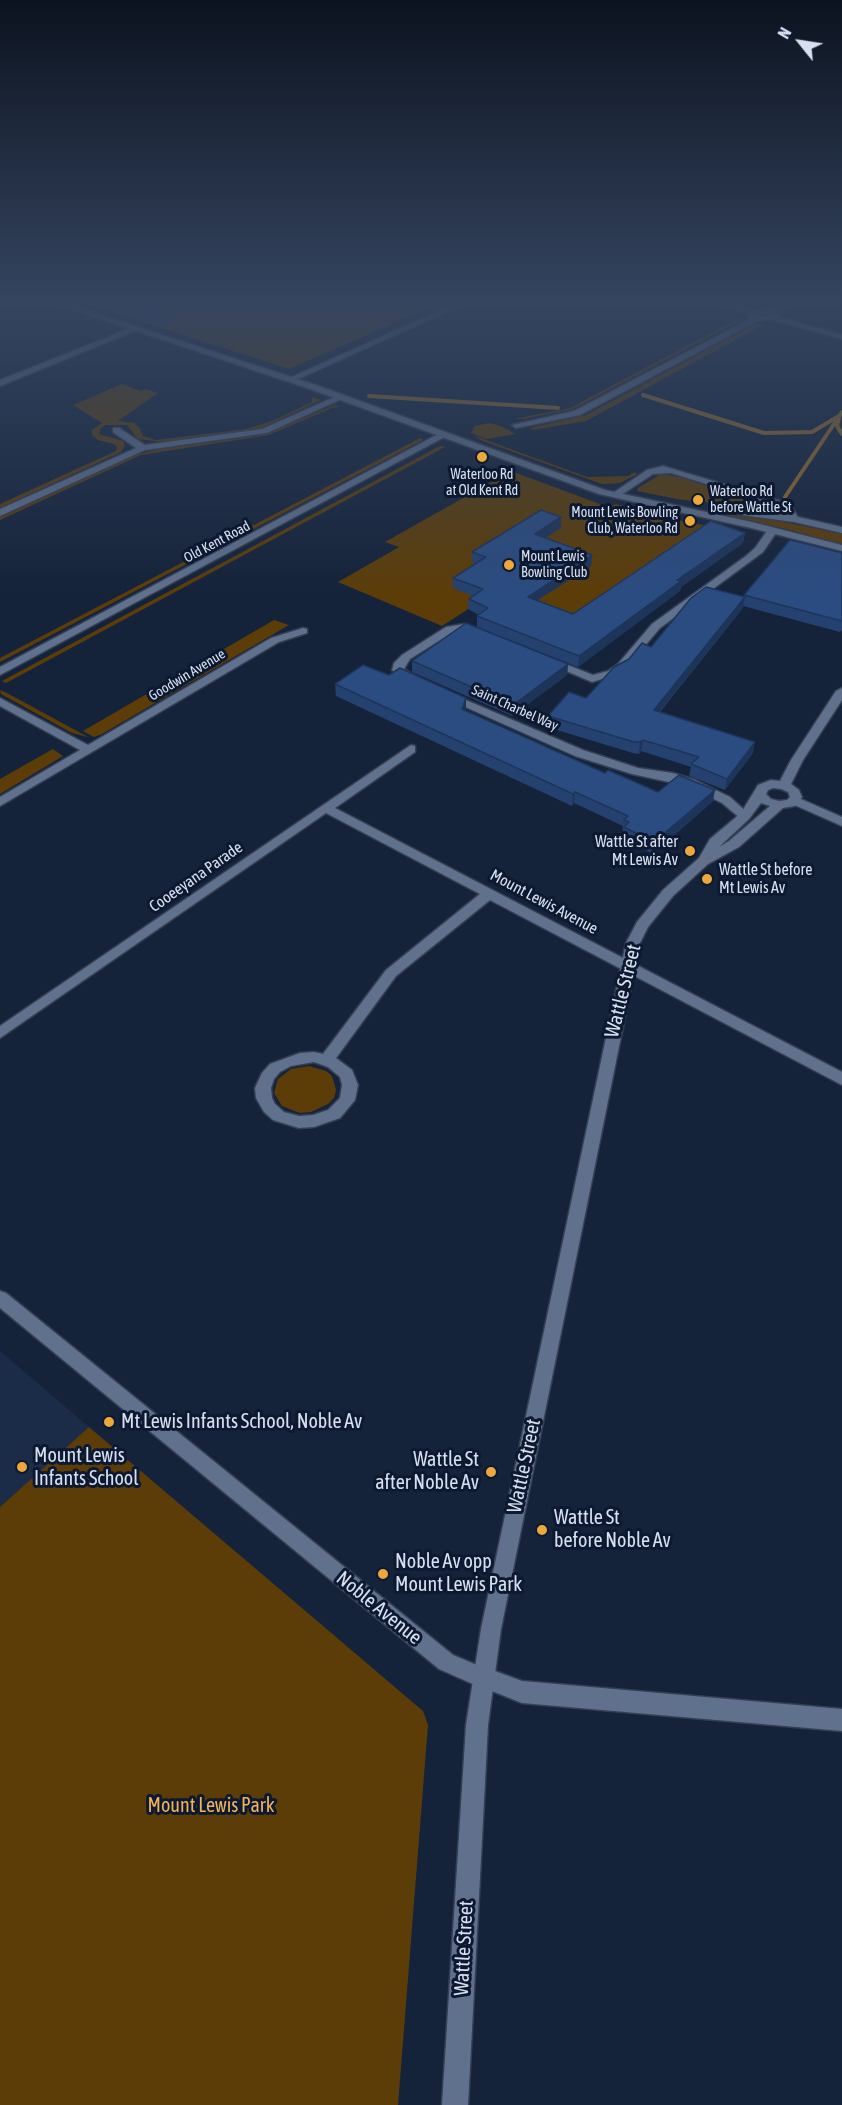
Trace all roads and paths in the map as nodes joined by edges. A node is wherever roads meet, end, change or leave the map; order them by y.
1 (337, 399) edge
2 (348, 399) edge
3 (602, 399) edge
4 (516, 425) dead end
5 (116, 430) dead end
6 (445, 434) junction
7 (143, 448) junction
8 (615, 495) junction
9 (672, 507) junction
10 (0, 513) edge
11 (794, 519) junction
12 (773, 530) junction
13 (842, 530) edge
14 (841, 548) edge
15 (303, 631) dead end
16 (490, 636) edge
17 (543, 659) edge
18 (0, 672) edge
19 (842, 691) edge
20 (0, 701) edge
21 (411, 748) dead end
22 (89, 750) junction
23 (784, 785) junction
24 (760, 795) junction
25 (794, 800) junction
26 (0, 802) edge
27 (779, 805) junction
28 (326, 808) junction
29 (745, 816) junction
30 (842, 822) edge
31 (703, 861) junction
32 (489, 894) junction
33 (627, 966) junction
34 (0, 1033) edge
35 (327, 1060) junction
36 (842, 1078) edge
37 (0, 1298) edge
38 (484, 1678) junction
39 (842, 1720) edge
40 (454, 2105) edge

1 - 7 street
2 - 6 street
3 - 4 street
5 - 7 street
6 - 8 street
6 - 18 street, Old Kent Road
7 - 10 street
8 - 9 street
8 - 11 street
9 - 11 street
9 - 12 street
11 - 13 street
12 - 14 street
12 - 17 street
15 - 22 street, Goodwin Avenue
16 - 29 street, Saint Charbel Way
19 - 23 street
20 - 22 street
21 - 28 street, Cooeeyana Parade
22 - 26 street, Goodwin Avenue
23 - 24 street
23 - 25 street
24 - 27 street
24 - 29 street, Wattle Street
25 - 27 street
25 - 30 street
27 - 31 street, Wattle Street
28 - 32 street, Mount Lewis Avenue
28 - 34 street, Cooeeyana Parade
29 - 31 street, Wattle Street
31 - 33 street, Wattle Street
32 - 33 street, Mount Lewis Avenue
32 - 35 street
33 - 36 street, Mount Lewis Avenue
33 - 38 street, Wattle Street
35 - 35 street
37 - 38 street, Noble Avenue
38 - 39 street, Noble Avenue
38 - 40 street, Wattle Street

